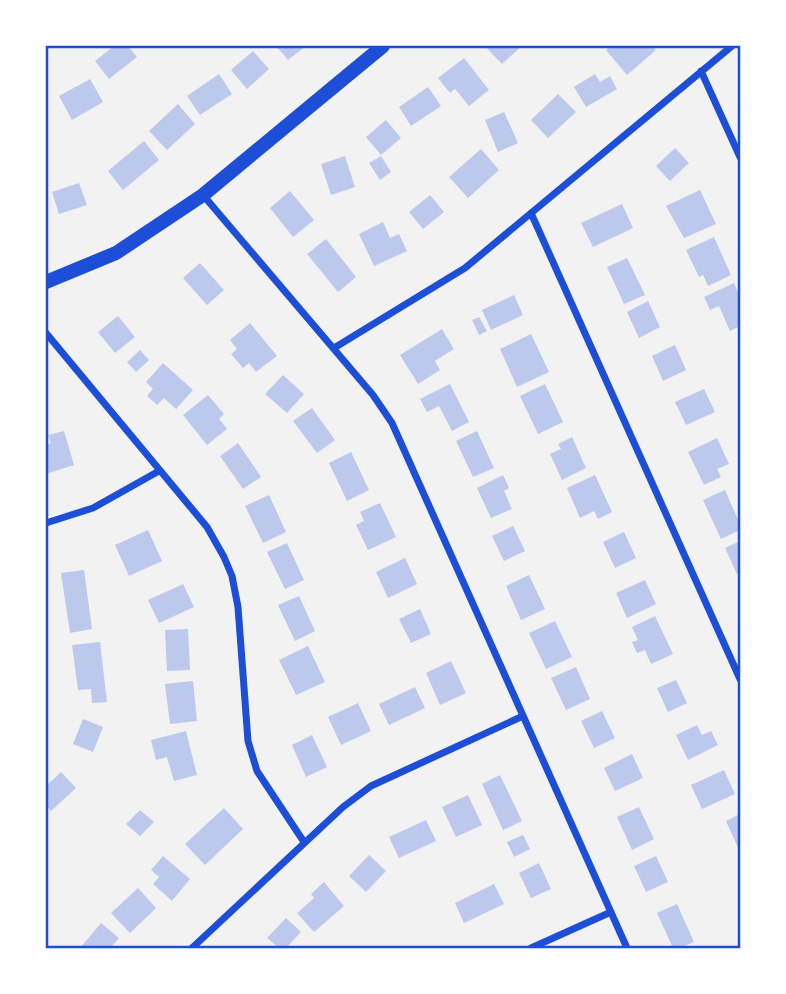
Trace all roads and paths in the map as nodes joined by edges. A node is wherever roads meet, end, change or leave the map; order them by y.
1 (383, 46) edge
2 (732, 46) edge
3 (701, 71) junction
4 (740, 157) edge
5 (203, 195) junction
6 (531, 213) junction
7 (46, 282) edge
8 (46, 333) edge
9 (334, 348) junction
10 (159, 471) junction
11 (46, 523) edge
12 (740, 679) edge
13 (523, 716) junction
14 (304, 842) junction
15 (611, 912) junction
16 (192, 948) edge
17 (531, 948) edge
18 (627, 948) edge

1 - 5 main road
2 - 3 street
3 - 4 street
3 - 6 street
5 - 7 main road
5 - 9 street
6 - 9 street
6 - 12 street
8 - 10 street
9 - 13 street
10 - 11 street
10 - 14 street
13 - 14 street
13 - 15 street
14 - 16 street
15 - 17 street
15 - 18 street

